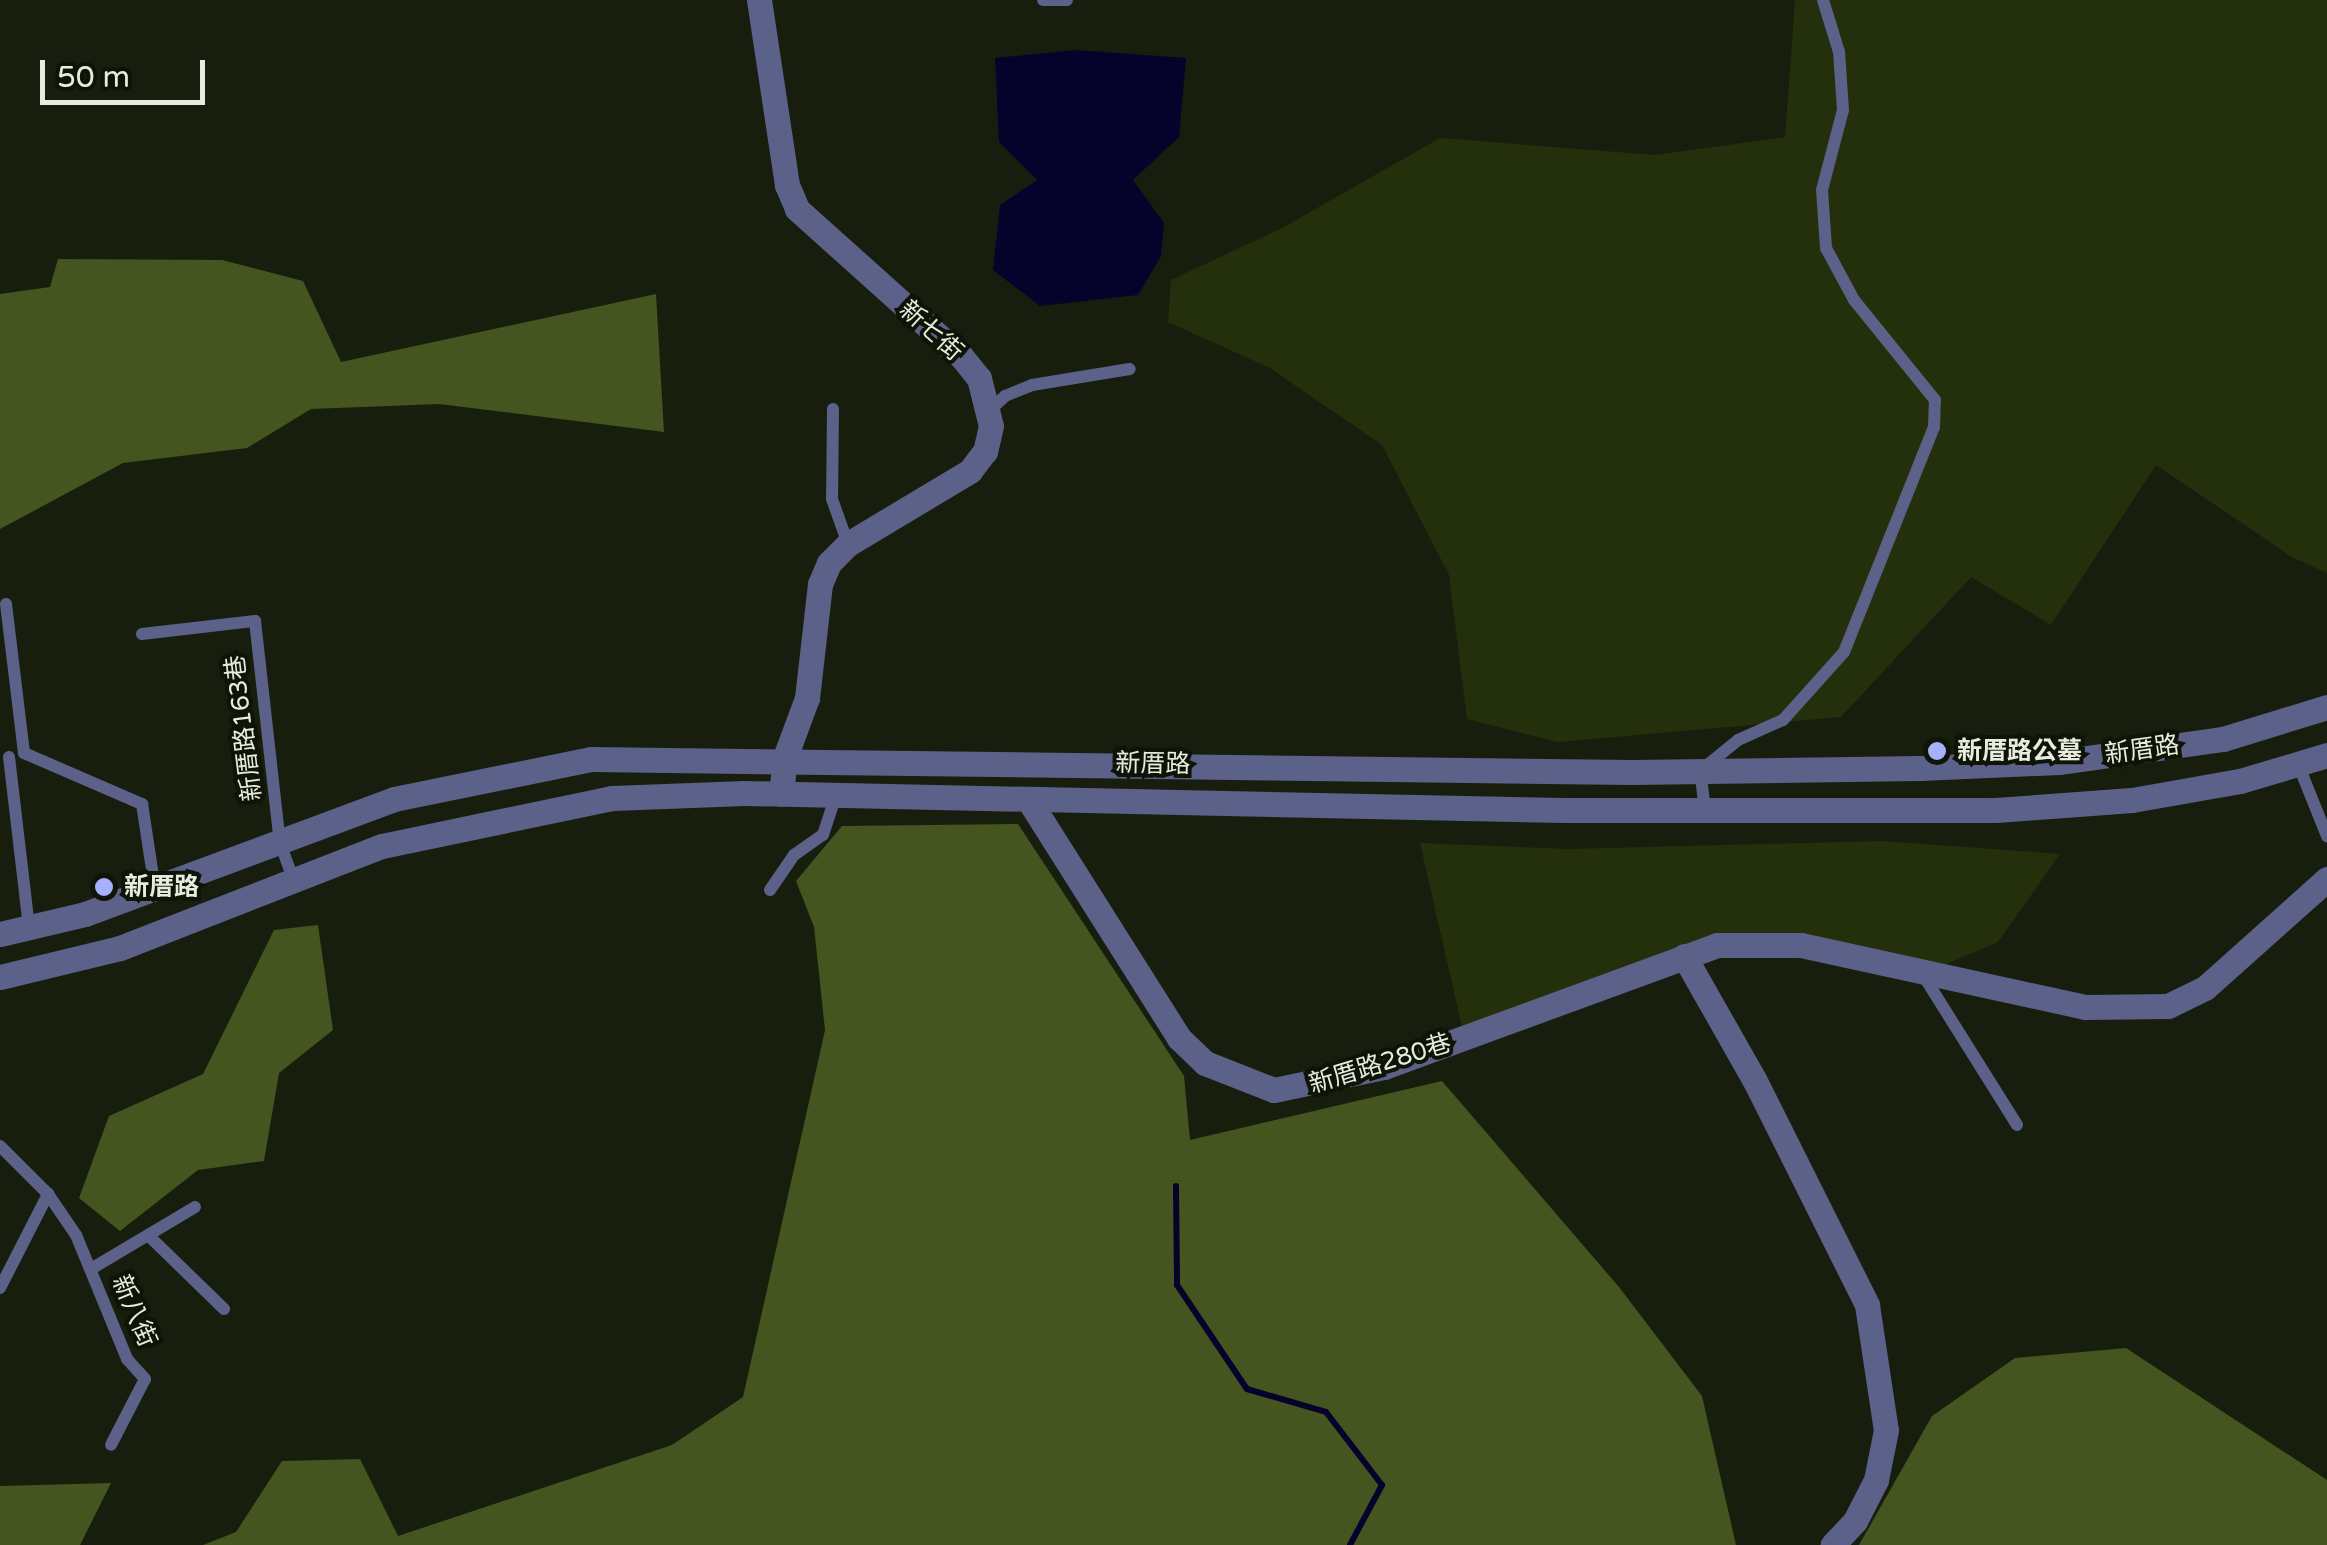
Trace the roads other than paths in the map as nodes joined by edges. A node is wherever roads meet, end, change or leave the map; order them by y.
1 (759, 0) edge
2 (1044, 0) edge
3 (1067, 0) edge
4 (1823, 0) edge
5 (1130, 369) dead end
6 (833, 409) dead end
7 (989, 411) junction
8 (848, 544) junction
9 (6, 604) dead end
10 (142, 634) dead end
11 (2327, 707) edge
12 (24, 753) junction
13 (2327, 755) edge
14 (785, 757) junction
15 (4, 758) edge
16 (955, 760) junction
17 (2298, 764) junction
18 (1700, 771) junction
19 (781, 794) junction
20 (836, 795) junction
21 (952, 798) junction
22 (1028, 799) junction
23 (1705, 810) junction
24 (2327, 836) edge
25 (280, 843) junction
26 (2327, 878) edge
27 (294, 881) junction
28 (155, 889) junction
29 (770, 890) dead end
30 (30, 927) junction
31 (0, 934) edge
32 (1684, 956) junction
33 (1920, 971) junction
34 (0, 977) edge
35 (2017, 1126) dead end
36 (0, 1146) edge
37 (48, 1194) junction
38 (194, 1207) dead end
39 (151, 1238) junction
40 (91, 1269) junction
41 (0, 1288) edge
42 (224, 1310) dead end
43 (111, 1446) dead end
44 (1833, 1545) edge

1 - 7 street, 新七街
2 - 3 lane
4 - 18 lane
5 - 7 lane
6 - 8 lane
7 - 8 street
8 - 14 street
9 - 12 lane
10 - 25 lane, 新厝路163巷
11 - 18 street, 新厝路
12 - 15 lane
12 - 28 lane
13 - 17 street, 新厝路
14 - 16 street, 新厝路
14 - 19 street
14 - 25 street, 新厝路
15 - 30 lane
16 - 18 street, 新厝路
16 - 21 street
17 - 23 street, 新厝路
17 - 24 lane
18 - 23 lane
19 - 20 street, 新厝路
19 - 27 street, 新厝路
20 - 21 street, 新厝路
20 - 29 lane
21 - 22 street, 新厝路
22 - 23 street, 新厝路
22 - 32 street, 新厝路280巷
25 - 27 lane, 新厝路163巷
25 - 28 street, 新厝路
26 - 33 street, 新厝路280巷
27 - 34 street, 新厝路
28 - 30 street, 新厝路
30 - 31 street, 新厝路
32 - 33 street, 新厝路280巷
32 - 44 street
33 - 35 lane
36 - 37 lane, 新八街
37 - 40 lane, 新八街
37 - 41 lane
38 - 39 lane
39 - 40 lane
39 - 42 lane
40 - 43 lane, 新八街

